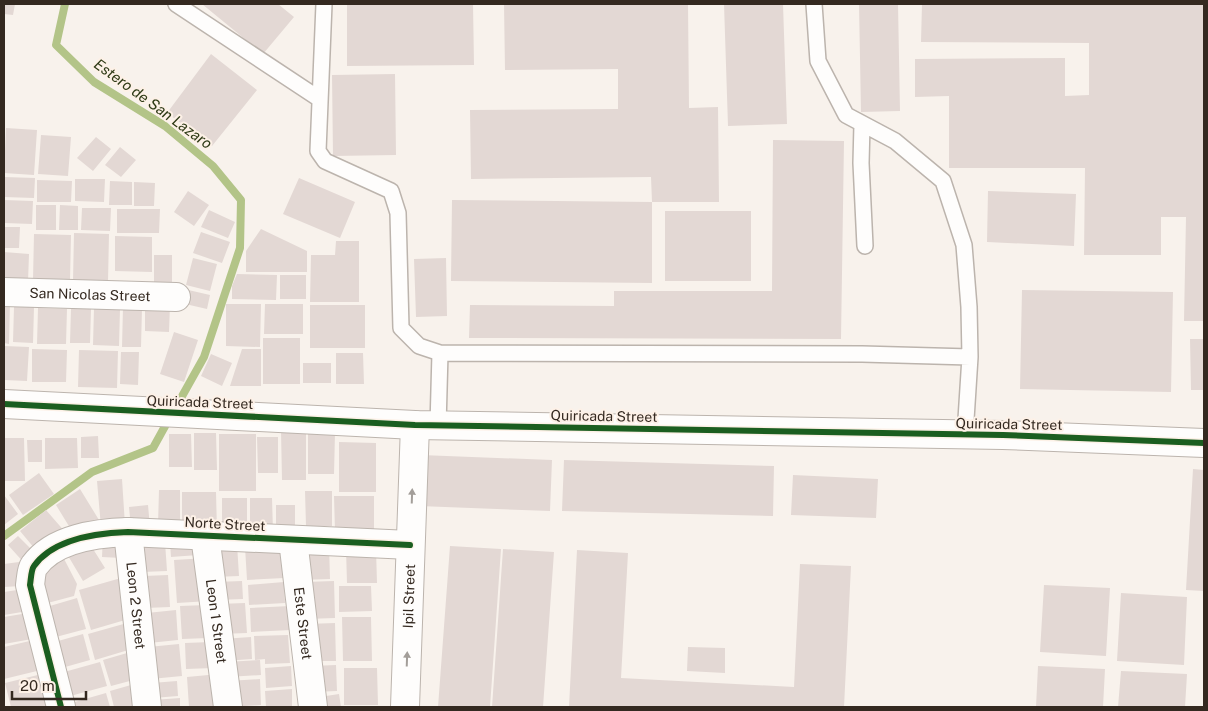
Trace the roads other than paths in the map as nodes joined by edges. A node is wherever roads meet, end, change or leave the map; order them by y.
1 (176, 4) edge
2 (324, 4) edge
3 (814, 4) edge
4 (318, 98) junction
5 (862, 124) junction
6 (865, 246) dead end
7 (4, 292) edge
8 (176, 297) dead end
9 (440, 353) junction
10 (970, 357) junction
11 (4, 404) edge
12 (427, 425) junction
13 (965, 435) junction
14 (1204, 443) edge
15 (128, 532) junction
16 (206, 536) junction
17 (294, 540) junction
18 (410, 545) junction
19 (61, 707) edge
20 (147, 707) edge
21 (228, 707) edge
22 (312, 707) edge
23 (405, 707) edge

1 - 4 lane
2 - 4 lane
3 - 5 lane
4 - 9 lane
5 - 6 lane
5 - 10 lane
7 - 8 street, San Nicolas Street
9 - 10 lane
9 - 12 lane
10 - 13 lane
11 - 12 street, Quiricada Street
12 - 13 street, Quiricada Street
18 -> 12 street, Ipil Street
13 - 14 street, Quiricada Street
15 - 16 street, Norte Street
15 - 19 street, Norte Street
15 - 20 street, Leon 2 Street
16 - 17 street, Norte Street
16 - 21 street, Leon 1 Street
17 - 18 street, Norte Street
17 - 22 street, Este Street
23 -> 18 street, Ipil Street

